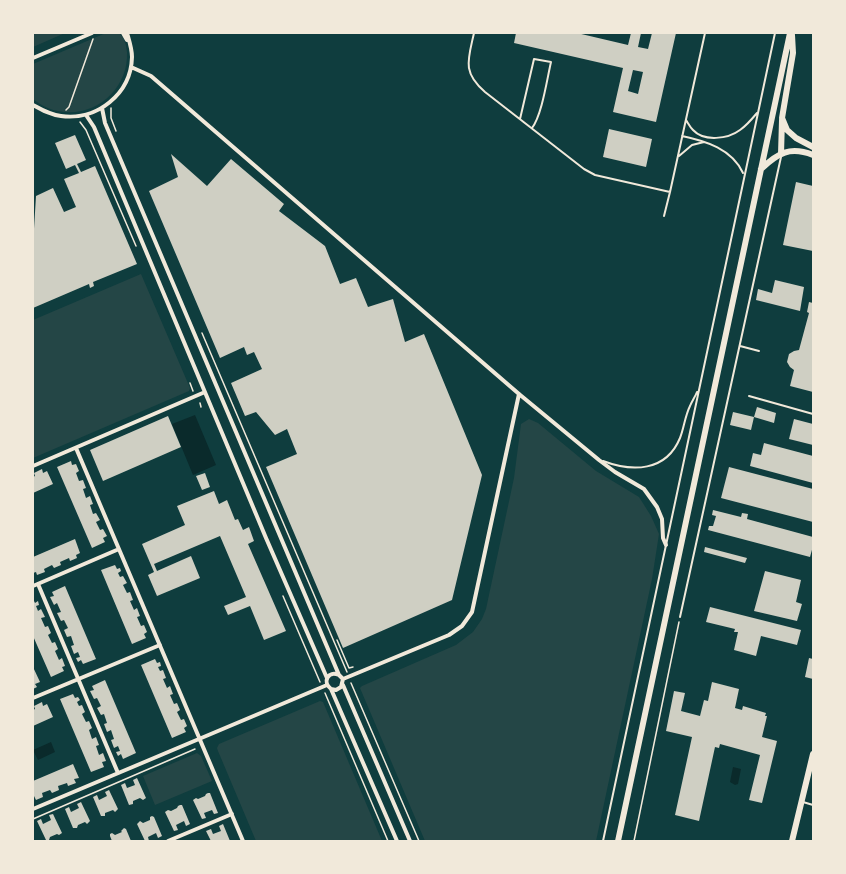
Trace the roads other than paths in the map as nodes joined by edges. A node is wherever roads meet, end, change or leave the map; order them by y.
1 (92, 33) edge
2 (123, 33) edge
3 (127, 33) edge
4 (474, 33) edge
5 (705, 33) edge
6 (775, 33) edge
7 (791, 33) edge
8 (130, 47) junction
9 (33, 59) edge
10 (131, 67) junction
11 (33, 105) edge
12 (102, 108) junction
13 (758, 112) junction
14 (86, 115) junction
15 (782, 118) junction
16 (520, 119) junction
17 (686, 120) junction
18 (532, 128) junction
19 (682, 136) junction
20 (706, 142) junction
21 (813, 147) edge
22 (781, 154) junction
23 (813, 155) edge
24 (678, 156) junction
25 (760, 169) junction
26 (744, 175) junction
27 (670, 192) junction
28 (664, 216) dead end
29 (740, 346) junction
30 (759, 351) dead end
31 (699, 389) junction
32 (205, 392) junction
33 (519, 394) junction
34 (749, 396) dead end
35 (813, 414) edge
36 (76, 448) junction
37 (599, 460) junction
38 (33, 466) edge
39 (666, 545) junction
40 (119, 550) junction
41 (38, 584) junction
42 (33, 586) edge
43 (680, 617) road end
44 (160, 645) junction
45 (339, 674) junction
46 (327, 678) junction
47 (78, 679) junction
48 (343, 679) junction
49 (327, 685) junction
50 (343, 685) junction
51 (331, 689) junction
52 (33, 698) edge
53 (200, 739) junction
54 (813, 754) edge
55 (118, 773) junction
56 (801, 802) junction
57 (813, 805) edge
58 (33, 809) edge
59 (232, 814) junction
60 (168, 841) edge
61 (243, 841) edge
62 (397, 841) edge
63 (410, 841) edge
64 (603, 841) edge
65 (618, 841) edge
66 (792, 841) edge

1 - 9 street
2 - 8 street
3 - 8 street
4 - 16 lane
5 - 17 lane
6 - 13 lane
7 - 15 main road
7 - 25 main road
8 - 10 street
10 - 12 street
10 - 33 street
11 - 14 street
12 - 14 street
12 - 45 street
13 - 17 lane
13 - 26 lane
14 - 32 street
15 - 21 main road
15 - 22 main road
16 - 18 lane
16 - 18 lane
17 - 19 lane
18 - 27 lane
19 - 20 lane
19 - 24 lane
20 - 24 lane
20 - 26 lane
22 - 23 main road
22 - 25 main road
22 - 29 lane
24 - 27 lane
25 - 65 main road
26 - 31 lane
27 - 28 lane
29 - 30 lane
29 - 43 lane
31 - 37 lane
31 - 39 lane
32 - 36 street
32 - 46 street
33 - 37 street
33 - 48 street
34 - 35 lane
36 - 38 street
36 - 40 street
37 - 39 street
39 - 64 lane
40 - 41 street
40 - 44 street
41 - 42 street
41 - 47 street
44 - 47 street
44 - 53 street
45 - 46 street
45 - 48 street
46 - 49 street
47 - 52 street
47 - 55 street
48 - 50 street
49 - 51 street
49 - 53 street
50 - 51 street
50 - 63 street
51 - 62 street
53 - 55 street
53 - 59 street
54 - 56 main road
55 - 58 street
56 - 57 lane
56 - 66 main road
59 - 60 street
59 - 61 street

